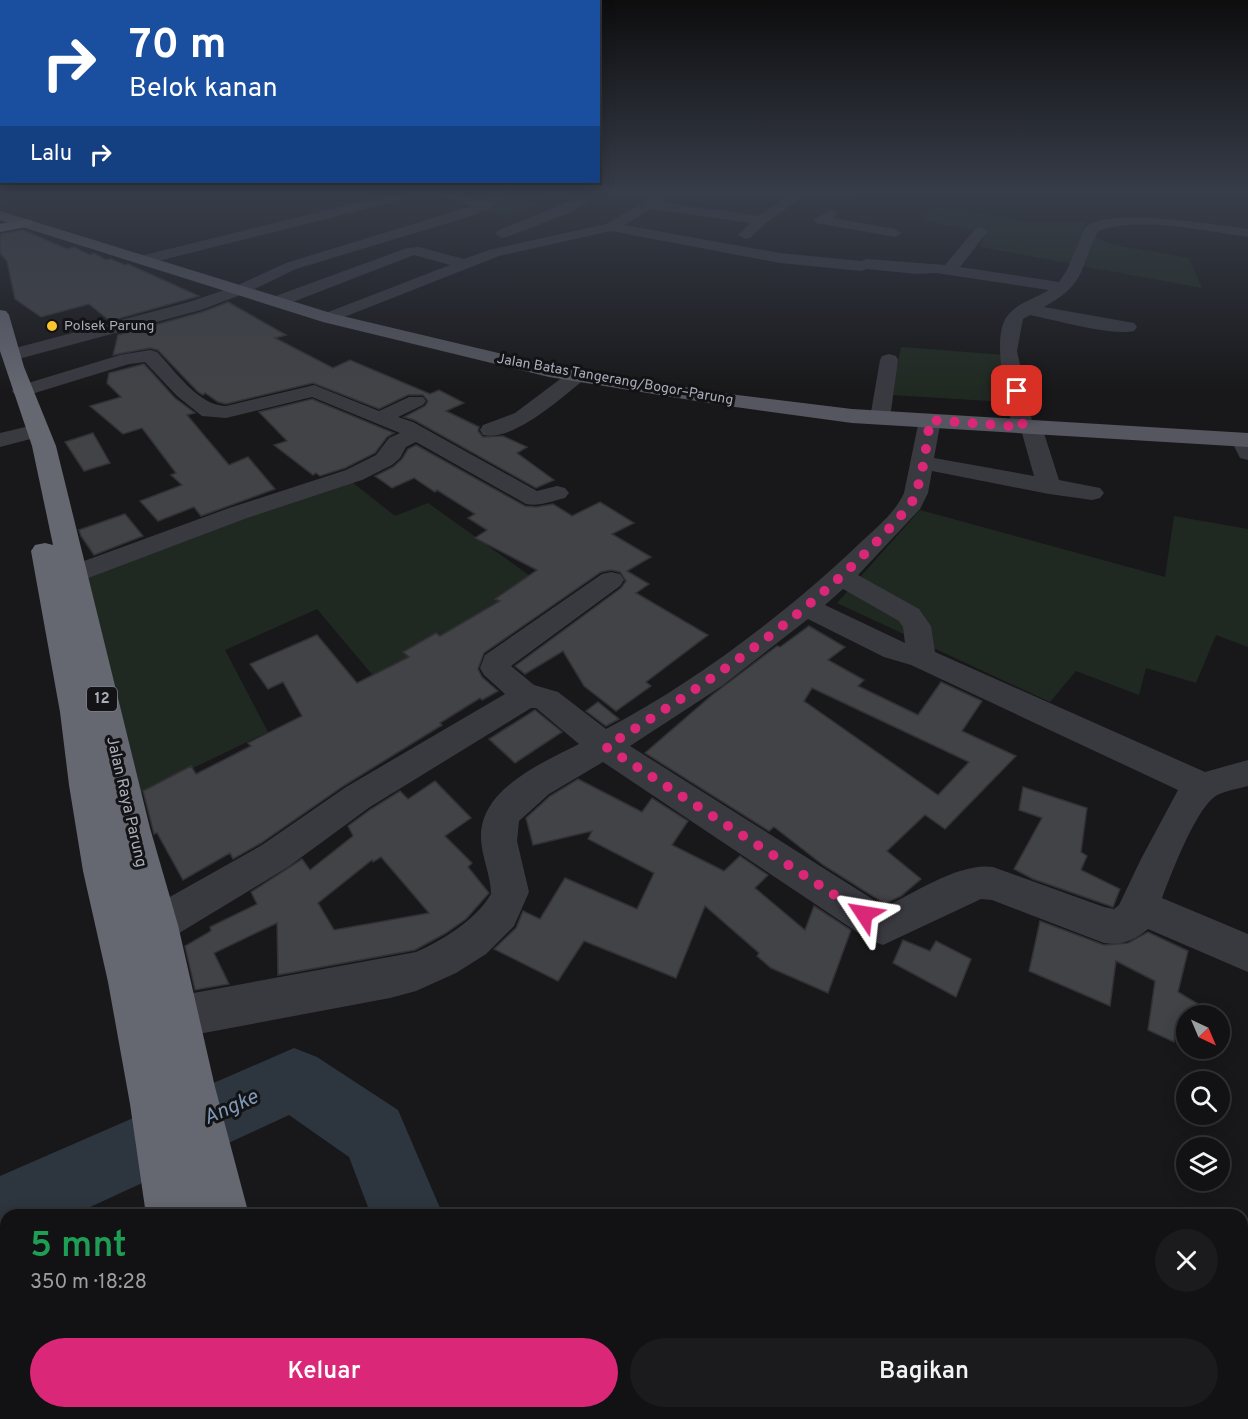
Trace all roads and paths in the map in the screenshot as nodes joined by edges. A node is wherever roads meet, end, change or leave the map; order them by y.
1 (142, 260) edge
2 (309, 260) edge
3 (387, 260) edge
4 (450, 260) edge
5 (475, 260) edge
6 (807, 260) edge
7 (868, 260) edge
8 (957, 260) edge
9 (1078, 260) edge
10 (463, 264) junction
11 (864, 265) junction
12 (950, 269) junction
13 (849, 278) dead end
14 (1064, 288) junction
15 (242, 289) junction
16 (279, 301) junction
17 (1027, 309) junction
18 (0, 315) edge
19 (329, 318) junction
20 (1128, 327) dead end
21 (889, 360) dead end
22 (11, 375) edge
23 (578, 375) junction
24 (416, 401) dead end
25 (381, 418) junction
26 (880, 418) junction
27 (930, 420) junction
28 (1027, 427) junction
29 (491, 430) dead end
30 (416, 433) junction
31 (18, 436) edge
32 (1246, 444) edge
33 (923, 463) junction
34 (1049, 487) junction
35 (557, 493) dead end
36 (1092, 493) dead end
37 (74, 574) junction
38 (840, 576) junction
39 (611, 580) dead end
40 (807, 607) junction
41 (921, 658) junction
42 (526, 696) junction
43 (606, 747) junction
44 (1248, 773) edge
45 (1203, 786) junction
46 (1140, 907) junction
47 (157, 925) junction
48 (1248, 953) edge
49 (177, 1017) junction
50 (172, 1096) junction
51 (168, 1196) edge
52 (221, 1209) edge

1 - 15 main road, Jalan Batas Tangerang/Bogor–Parung
2 - 15 street
3 - 16 street
4 - 10 street
5 - 10 street
6 - 11 street
7 - 11 street
8 - 12 street
9 - 14 street
10 - 19 street
11 - 12 street
11 - 13 street
12 - 14 street
14 - 17 street
15 - 16 main road, Jalan Batas Tangerang/Bogor–Parung
15 - 22 street
16 - 19 main road, Jalan Batas Tangerang/Bogor–Parung
17 - 20 street
17 - 28 street
18 - 22 highway, Jalan Raya Parung / 12
19 - 23 main road, Jalan Batas Tangerang/Bogor–Parung
21 - 26 street
22 - 25 street
22 - 31 highway, Jalan Raya Parung / 12
23 - 26 main road, Jalan Batas Tangerang/Bogor–Parung
23 - 29 street
24 - 25 street
25 - 30 street
26 - 27 main road, Jalan Batas Tangerang/Bogor–Parung
27 - 28 main road, Jalan Batas Tangerang/Bogor–Parung
27 - 33 street
28 - 32 main road, Jalan Batas Tangerang/Bogor–Parung
28 - 34 street
30 - 35 street
30 - 37 street
31 - 37 highway, Jalan Raya Parung / 12
31 - 50 highway, Jalan Raya Parung / 12
33 - 34 street
33 - 38 street
34 - 36 street
37 - 47 highway, Jalan Raya Parung / 12
38 - 40 street
38 - 41 street
39 - 42 street
40 - 41 street
40 - 43 street
41 - 45 street
42 - 43 street
42 - 47 street
43 - 46 street
43 - 49 street
44 - 45 street
45 - 46 street
46 - 48 street
47 - 49 highway, Jalan Raya Parung / 12
49 - 50 highway, Jalan Raya Parung / 12
50 - 51 highway, Jalan Raya Parung / 12
50 - 52 highway, Jalan Raya Parung / 12

